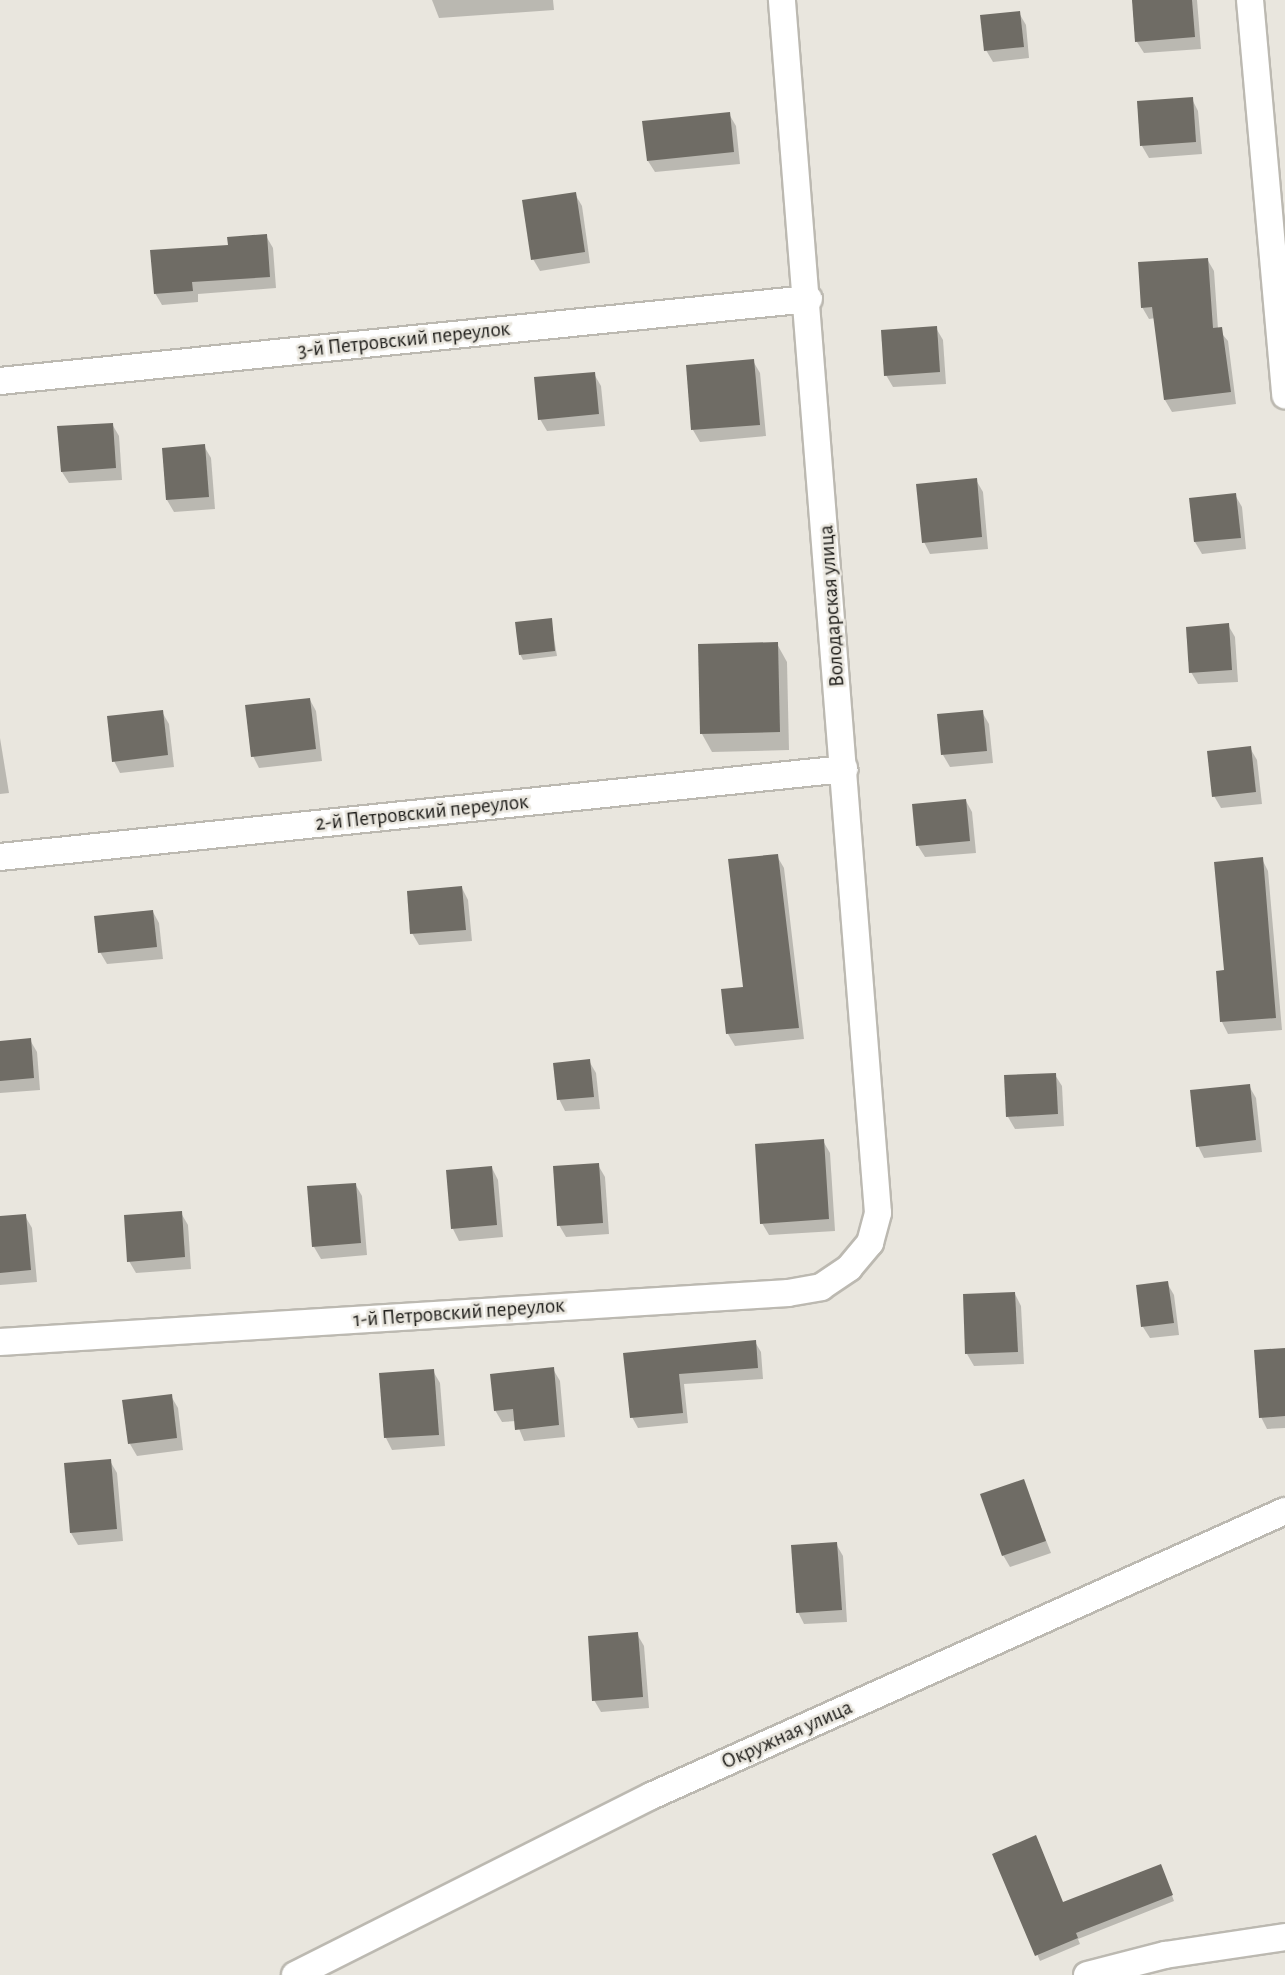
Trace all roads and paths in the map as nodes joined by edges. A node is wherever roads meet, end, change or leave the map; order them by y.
1 (782, 0) edge
2 (1250, 0) edge
3 (808, 299) junction
4 (0, 381) edge
5 (1285, 396) edge
6 (844, 769) junction
7 (0, 857) edge
8 (878, 1213) joint
9 (0, 1342) edge
10 (1285, 1511) edge
11 (1285, 1937) edge
12 (295, 1975) edge
13 (1087, 1975) edge

1 - 3 street, Володарская улица
2 - 5 street
3 - 4 street, 3-й Петровский переулок
3 - 6 street, Володарская улица
6 - 7 street, 2-й Петровский переулок
6 - 8 street, Володарская улица
8 - 9 street, 1-й Петровский переулок
10 - 12 street, Окружная улица
11 - 13 street

